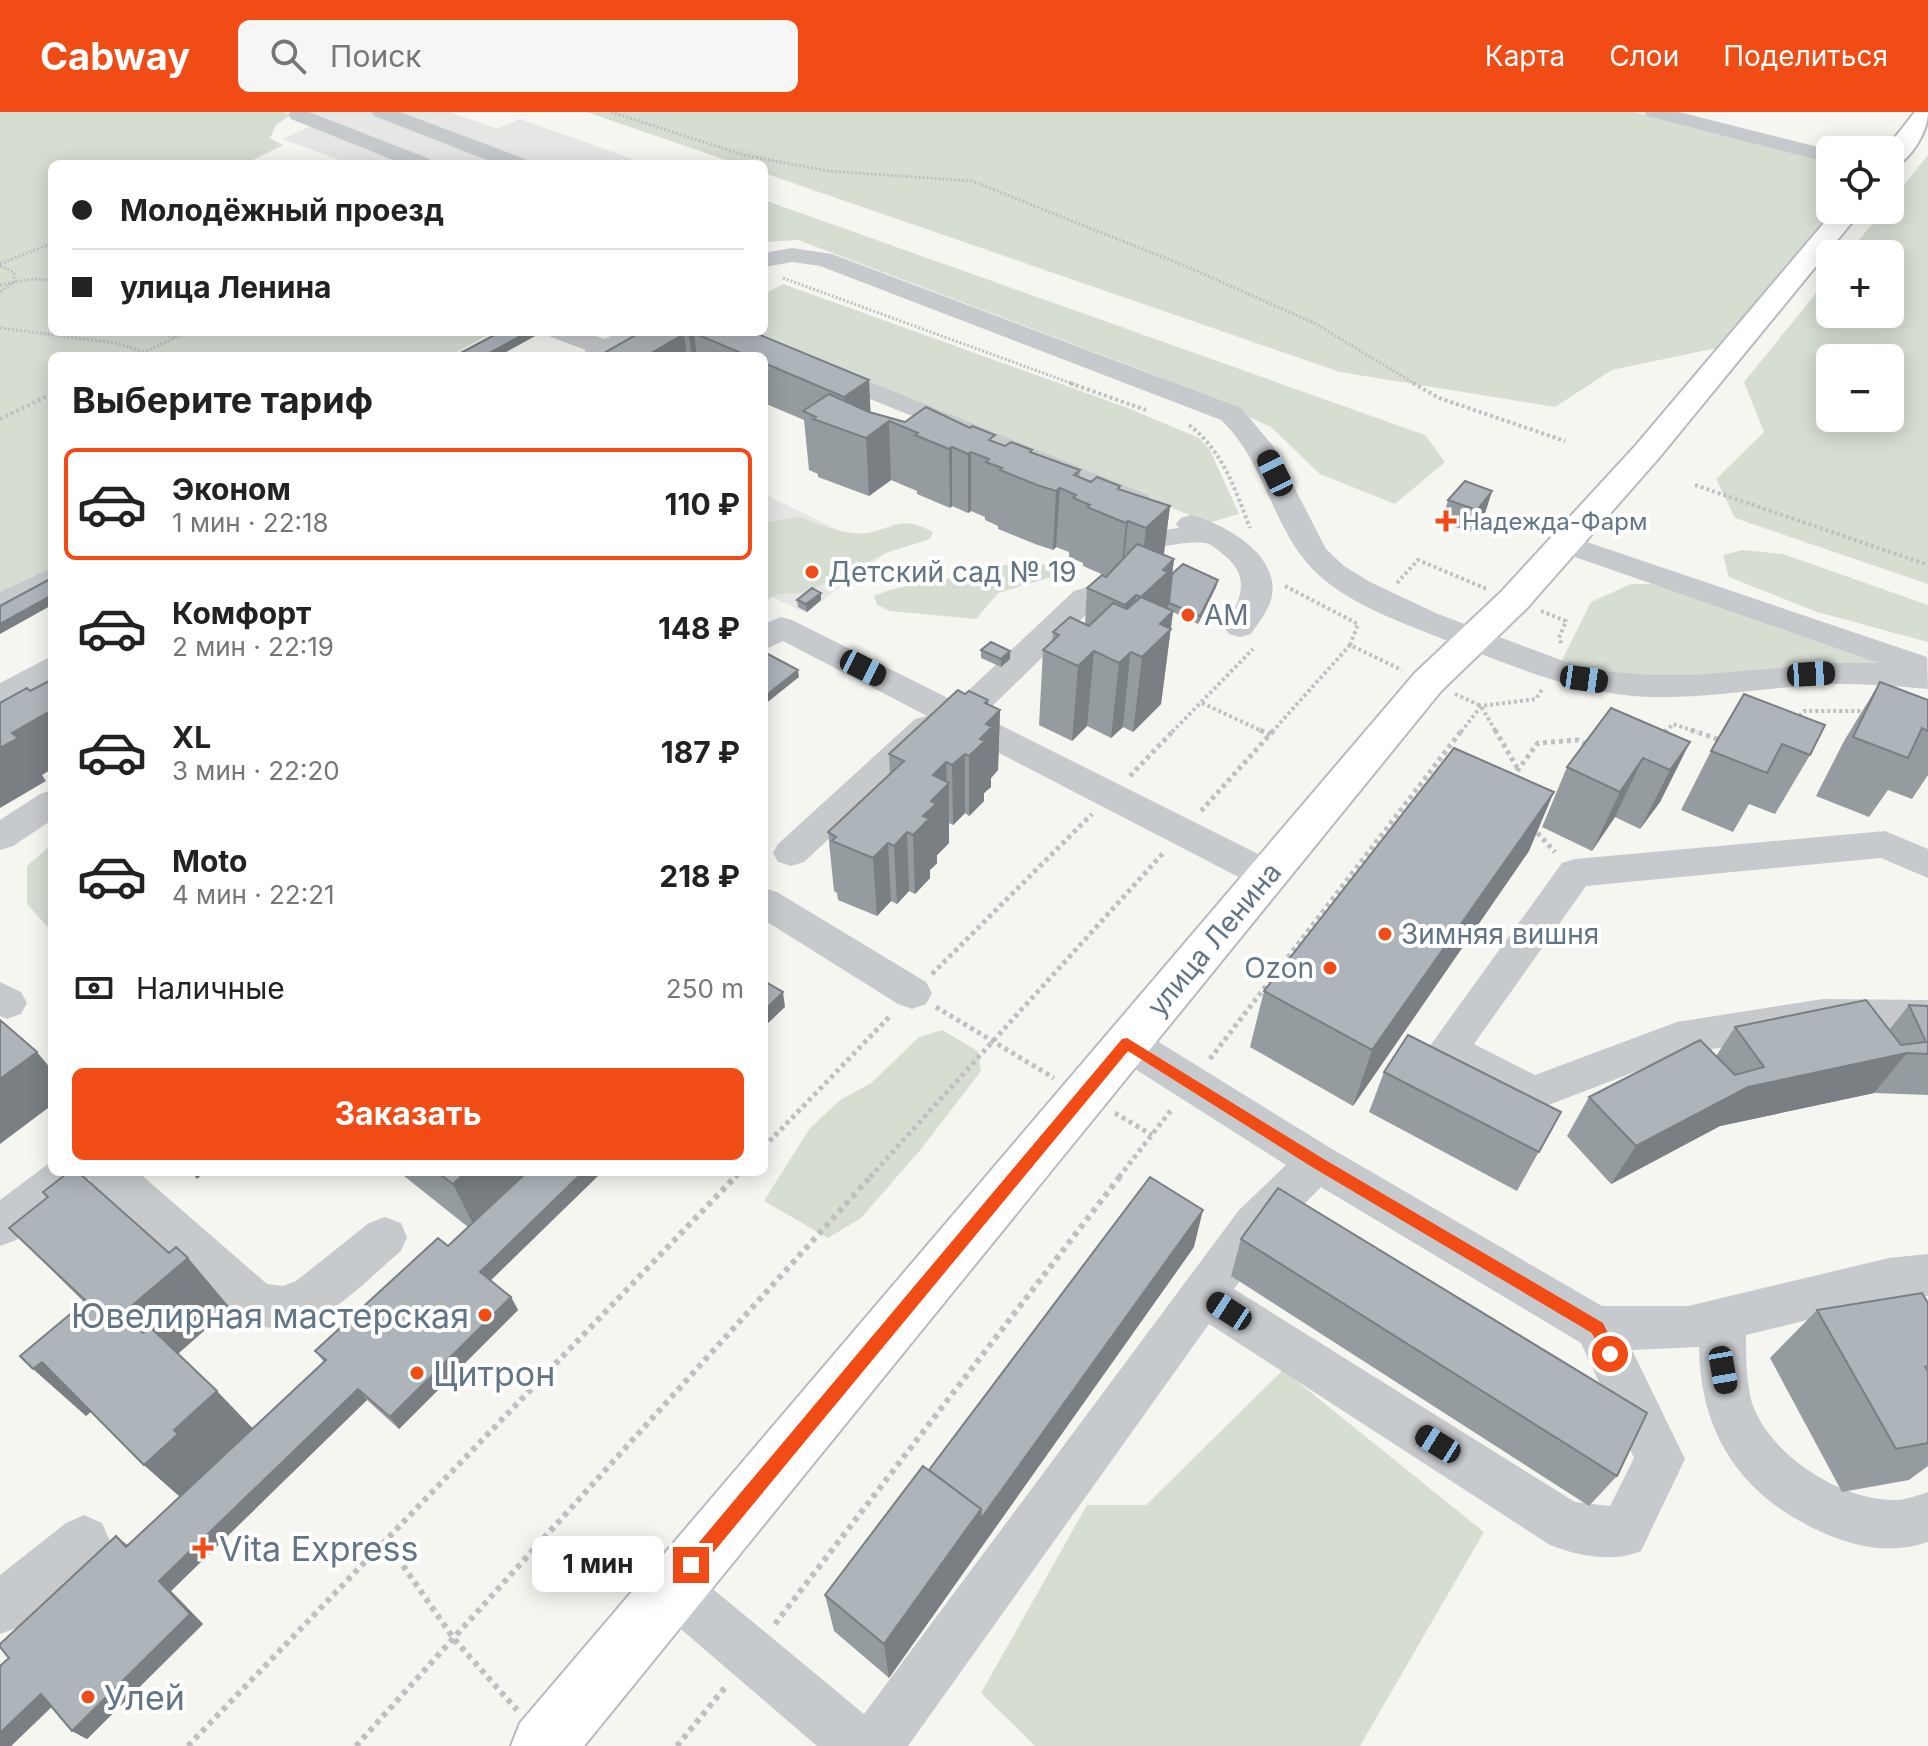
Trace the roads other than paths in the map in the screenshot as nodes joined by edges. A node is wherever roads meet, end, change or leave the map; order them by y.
1 (381, 112) edge
2 (1654, 112) edge
3 (1928, 112) edge
4 (298, 115) dead end
5 (1904, 142) edge
6 (1816, 153) edge
7 (412, 160) edge
8 (507, 160) edge
9 (1837, 224) edge
10 (770, 264) edge
11 (568, 336) edge
12 (629, 336) edge
13 (736, 336) edge
14 (600, 352) edge
15 (935, 416) junction
16 (941, 451) edge
17 (1087, 515) edge
18 (1212, 533) junction
19 (1561, 545) junction
20 (48, 579) edge
21 (1085, 598) dead end
22 (0, 605) edge
23 (1240, 627) road end
24 (768, 637) edge
25 (1475, 638) junction
26 (1928, 668) edge
27 (48, 669) edge
28 (1928, 678) edge
29 (7, 684) edge
30 (952, 714) junction
31 (48, 806) edge
32 (0, 837) edge
33 (791, 853) dead end
34 (1928, 864) edge
35 (1267, 875) junction
36 (768, 904) edge
37 (912, 993) road end
38 (1928, 1016) edge
39 (1127, 1043) junction
40 (1317, 1162) junction
41 (65, 1176) edge
42 (112, 1176) edge
43 (0, 1226) edge
44 (385, 1237) dead end
45 (1928, 1275) edge
46 (1203, 1294) junction
47 (1722, 1320) junction
48 (1597, 1328) junction
49 (1928, 1517) edge
50 (84, 1541) dead end
51 (672, 1588) junction
52 (0, 1608) edge
53 (544, 1744) edge
54 (859, 1746) edge
55 (874, 1746) edge

1 - 8 street
2 - 6 street
3 - 5 main road
4 - 7 street
9 - 19 main road, улица Ленина
10 - 25 street
11 - 14 street
12 - 14 street
13 - 15 street
15 - 16 street
15 - 18 street
17 - 18 street
18 - 23 street
19 - 25 main road, улица Ленина
19 - 26 street
20 - 22 street
21 - 30 street
24 - 30 street
25 - 28 street
25 - 35 main road, улица Ленина
27 - 29 street
30 - 33 street
30 - 35 street
31 - 32 street
34 - 38 street
35 - 39 main road, улица Ленина
36 - 37 street
39 - 40 street
39 - 51 main road, улица Ленина
40 - 46 street
40 - 48 street
41 - 43 street
42 - 44 street
45 - 47 street
46 - 48 street
46 - 55 street
47 - 48 street
47 - 49 street
50 - 52 street
51 - 53 main road, улица Ленина
51 - 54 street

